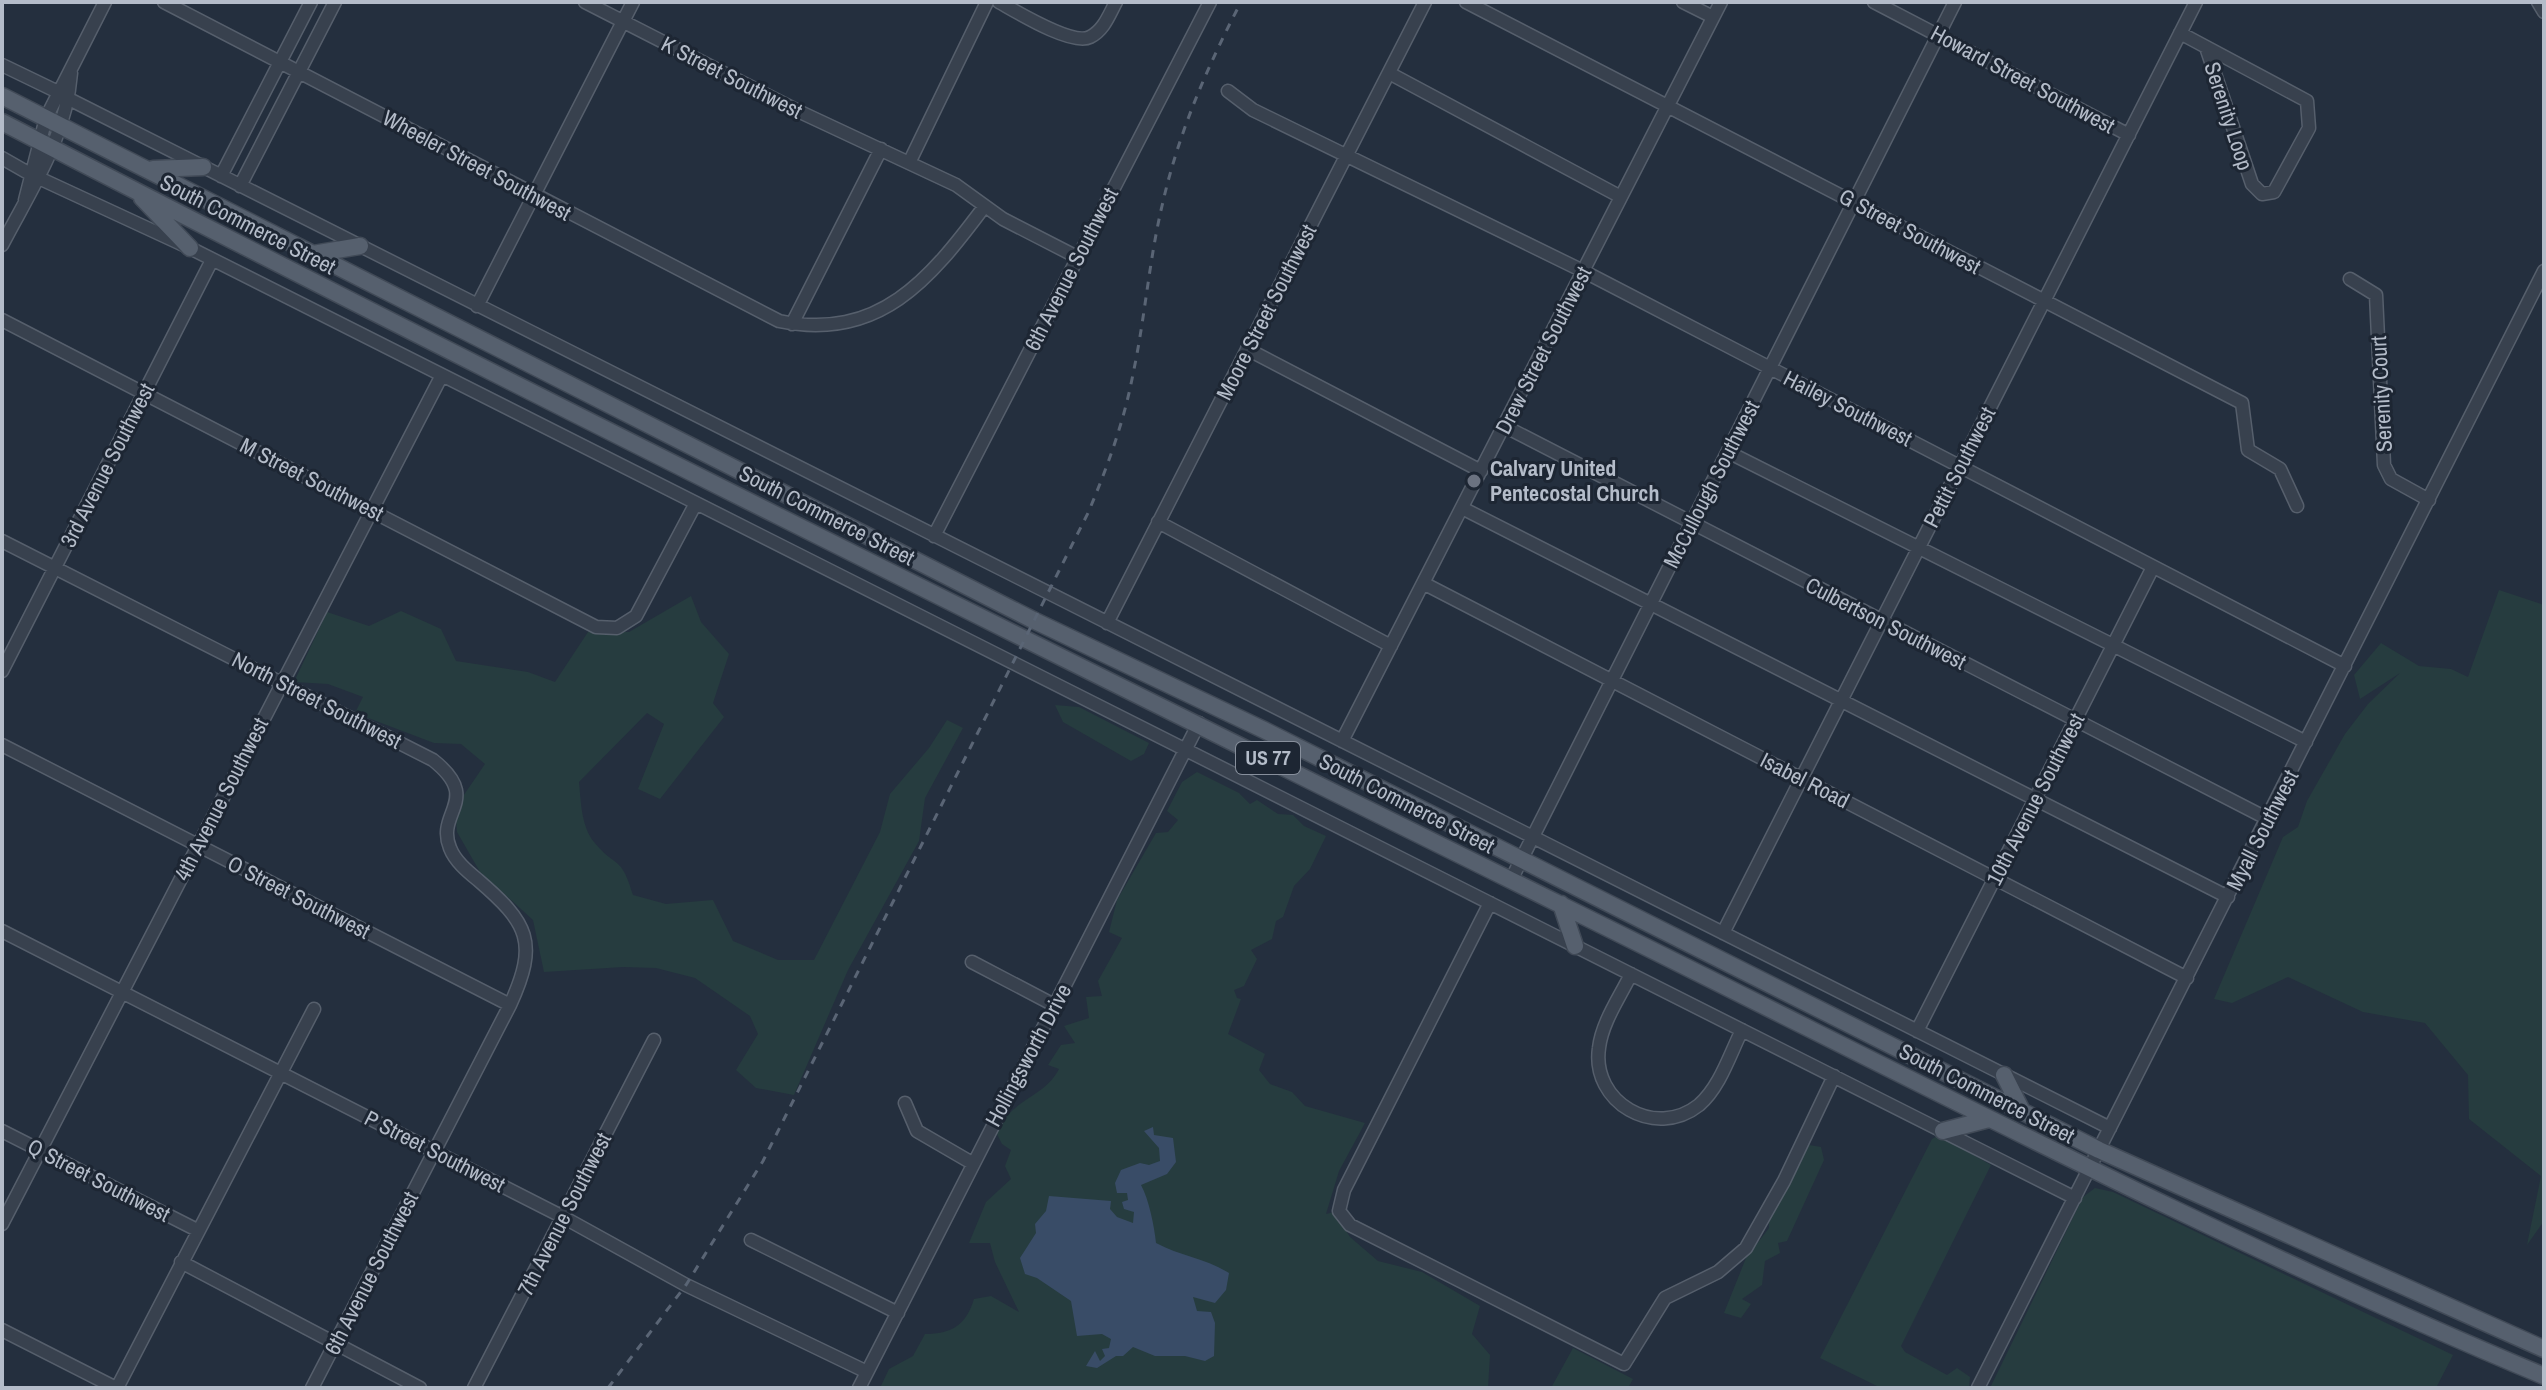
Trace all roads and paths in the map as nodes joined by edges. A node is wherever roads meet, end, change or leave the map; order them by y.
1 (105, 2) edge
2 (164, 2) edge
3 (311, 2) edge
4 (335, 2) edge
5 (585, 2) edge
6 (633, 2) edge
7 (987, 2) edge
8 (999, 2) edge
9 (1116, 2) edge
10 (1210, 2) edge
11 (1425, 2) edge
12 (1466, 2) edge
13 (1683, 2) edge
14 (1721, 2) edge
15 (1874, 2) edge
16 (1955, 2) edge
17 (2196, 2) edge
18 (2538, 2) edge
19 (2544, 12) edge
20 (1713, 17) junction
21 (623, 21) junction
22 (2180, 33) junction
23 (1938, 35) junction
24 (2206, 47) junction
25 (280, 62) junction
26 (2, 65) edge
27 (299, 72) junction
28 (1389, 73) junction
29 (1228, 91) dead end
30 (2, 96) edge
31 (64, 96) junction
32 (1668, 105) junction
33 (2, 122) edge
34 (53, 122) junction
35 (2129, 135) junction
36 (47, 145) junction
37 (881, 149) junction
38 (2, 158) edge
39 (1346, 158) junction
40 (909, 163) junction
41 (203, 167) junction
42 (150, 169) junction
43 (36, 176) junction
44 (221, 176) junction
45 (240, 186) junction
46 (133, 188) junction
47 (534, 195) junction
48 (1621, 197) junction
49 (1854, 201) junction
50 (984, 207) junction
51 (2, 245) edge
52 (360, 246) junction
53 (190, 248) junction
54 (313, 254) junction
55 (1077, 257) junction
56 (212, 260) junction
57 (1583, 271) junction
58 (2544, 271) edge
59 (2350, 279) dead end
60 (2045, 302) junction
61 (477, 306) junction
62 (2, 320) edge
63 (792, 324) junction
64 (1247, 349) junction
65 (1770, 368) junction
66 (442, 375) junction
67 (144, 393) junction
68 (1504, 426) junction
69 (1728, 452) junction
70 (1959, 466) junction
71 (1481, 471) junction
72 (2429, 500) junction
73 (696, 503) junction
74 (2297, 506) dead end
75 (1462, 508) junction
76 (371, 509) junction
77 (1158, 522) junction
78 (1692, 523) junction
79 (934, 536) junction
80 (2, 541) edge
81 (1919, 546) junction
82 (55, 567) junction
83 (2153, 567) junction
84 (1423, 583) junction
85 (1651, 604) junction
86 (1881, 620) junction
87 (1107, 623) junction
88 (2114, 643) junction
89 (1391, 646) junction
90 (2345, 666) junction
91 (2, 671) edge
92 (1612, 680) junction
93 (282, 682) junction
94 (1841, 701) junction
95 (2075, 720) junction
96 (1199, 723) junction
97 (1264, 730) junction
98 (1342, 741) junction
99 (2306, 742) junction
100 (2, 745) edge
101 (1185, 750) junction
102 (1801, 778) junction
103 (2035, 799) junction
104 (2268, 819) junction
105 (1533, 837) junction
106 (198, 845) junction
107 (1522, 859) junction
108 (1995, 878) junction
109 (1511, 880) junction
110 (2228, 897) junction
111 (1490, 903) junction
112 (1561, 904) junction
113 (2, 931) edge
114 (1723, 933) junction
115 (527, 942) joint
116 (1575, 946) junction
117 (972, 962) dead end
118 (1631, 974) junction
119 (2187, 978) junction
120 (122, 992) junction
121 (510, 1005) junction
122 (1054, 1005) junction
123 (314, 1009) dead end
124 (1742, 1030) junction
125 (1917, 1031) junction
126 (654, 1040) dead end
127 (279, 1072) junction
128 (2004, 1075) junction
129 (1834, 1076) junction
130 (905, 1103) dead end
131 (2022, 1111) junction
132 (1989, 1119) junction
133 (2110, 1128) junction
134 (2, 1131) edge
135 (1943, 1131) junction
136 (40, 1150) junction
137 (2099, 1150) junction
138 (435, 1151) junction
139 (972, 1163) junction
140 (2089, 1169) junction
141 (2075, 1198) junction
142 (563, 1217) junction
143 (2, 1224) edge
144 (197, 1230) junction
145 (751, 1240) dead end
146 (181, 1262) junction
147 (898, 1313) junction
148 (2, 1330) edge
149 (335, 1343) junction
150 (2544, 1349) edge
151 (867, 1372) junction
152 (2544, 1376) edge
153 (117, 1388) edge
154 (312, 1388) edge
155 (420, 1388) edge
156 (474, 1388) edge
157 (859, 1388) edge
158 (1978, 1388) edge

1 - 31 street
2 - 25 street, Wheeler Street Southwest
3 - 25 street
4 - 27 street
5 - 21 street, K Street Southwest
6 - 21 street
7 - 40 street
8 - 9 street
10 - 55 street, 6th Avenue Southwest
11 - 28 street, Moore Street Southwest
12 - 32 street, G Street Southwest
13 - 20 street
14 - 20 street, Drew Street Southwest
15 - 23 street, Howard Street Southwest
16 - 23 street, McCullough Southwest
17 - 22 street, Pettit Southwest
18 - 19 street
20 - 32 street, Drew Street Southwest
21 - 37 street, K Street Southwest
21 - 47 street
22 - 24 street, Serenity Loop
22 - 35 street, Pettit Southwest
23 - 35 street, Howard Street Southwest
23 - 49 street, McCullough Southwest
24 - 24 street, Serenity Loop
25 - 27 street, Wheeler Street Southwest
25 - 44 street
26 - 31 street
27 - 45 street
27 - 47 street, Wheeler Street Southwest
28 - 39 street, Moore Street Southwest
28 - 48 street
29 - 39 street, Hailey Southwest
30 - 34 main road, South Commerce Street / US 77
31 - 34 street
31 - 41 street
32 - 48 street, Drew Street Southwest
32 - 49 street, G Street Southwest
33 - 36 main road, South Commerce Street / US 77
34 - 36 street
34 - 42 main road, South Commerce Street / US 77
35 - 60 street, Pettit Southwest
36 - 43 street
36 - 46 main road, South Commerce Street / US 77
37 - 40 street, K Street Southwest
37 - 63 street
38 - 43 street
39 - 57 street, Hailey Southwest
39 - 64 street, Moore Street Southwest
40 - 50 street
41 - 42 main road
41 - 44 street
42 - 54 main road, South Commerce Street / US 77
43 - 51 street
43 - 53 street
44 - 45 street
45 - 52 street
46 - 53 main road
46 - 96 main road, South Commerce Street / US 77
47 - 61 street
47 - 63 street, Wheeler Street Southwest
48 - 57 street, Drew Street Southwest
49 - 60 street, G Street Southwest
49 - 65 street, McCullough Southwest
50 - 55 street
50 - 63 street
52 - 54 main road
52 - 61 street
53 - 56 street
54 - 97 main road, South Commerce Street / US 77
55 - 79 street, 6th Avenue Southwest
56 - 66 street
56 - 67 street, 3rd Avenue Southwest
57 - 65 street, Hailey Southwest
57 - 68 street, Drew Street Southwest
58 - 72 street, Myall Southwest
59 - 72 street, Serenity Court
60 - 70 street, Pettit Southwest
60 - 74 street, G Street Southwest
61 - 79 street
62 - 67 street, M Street Southwest
64 - 71 street
64 - 77 street, Moore Street Southwest
65 - 69 street, McCullough Southwest
65 - 70 street, Hailey Southwest
66 - 73 street
66 - 76 street, 4th Avenue Southwest
67 - 76 street, M Street Southwest
67 - 82 street, 3rd Avenue Southwest
68 - 71 street, Drew Street Southwest
68 - 78 street, Culbertson Southwest
69 - 78 street, McCullough Southwest
69 - 81 street
70 - 81 street, Pettit Southwest
70 - 83 street, Hailey Southwest
71 - 75 street, Drew Street Southwest
72 - 90 street, Myall Southwest
73 - 76 street, M Street Southwest
73 - 101 street
75 - 84 street, Drew Street Southwest
75 - 85 street
76 - 93 street, 4th Avenue Southwest
77 - 87 street, Moore Street Southwest
77 - 89 street
78 - 85 street, McCullough Southwest
78 - 86 street, Culbertson Southwest
79 - 87 street
80 - 82 street, North Street Southwest
81 - 86 street, Pettit Southwest
81 - 88 street
82 - 91 street, 3rd Avenue Southwest
82 - 93 street, North Street Southwest
83 - 88 street, 10th Avenue Southwest
83 - 90 street, Hailey Southwest
84 - 89 street, Drew Street Southwest
84 - 92 street, Isabel Road
85 - 92 street, McCullough Southwest
85 - 94 street
86 - 94 street, Pettit Southwest
86 - 95 street, Culbertson Southwest
87 - 98 street
88 - 95 street, 10th Avenue Southwest
88 - 99 street
89 - 98 street, Drew Street Southwest
90 - 99 street, Myall Southwest
92 - 102 street, Isabel Road
92 - 105 street, McCullough Southwest
93 - 106 street, 4th Avenue Southwest
93 - 115 street, North Street Southwest
94 - 102 street, Pettit Southwest
94 - 103 street
95 - 103 street, 10th Avenue Southwest
95 - 104 street, Culbertson Southwest
96 - 97 main road
96 - 101 street, Hollingsworth Drive
96 - 109 main road, South Commerce Street / US 77
97 - 107 main road, South Commerce Street / US 77
98 - 105 street
99 - 104 street, Myall Southwest
100 - 106 street, O Street Southwest
101 - 111 street
101 - 122 street, Hollingsworth Drive
102 - 108 street, Isabel Road
102 - 114 street, Pettit Southwest
103 - 108 street, 10th Avenue Southwest
103 - 110 street
104 - 110 street, Myall Southwest
105 - 107 street, McCullough Southwest
105 - 114 street
106 - 120 street, 4th Avenue Southwest
106 - 121 street, O Street Southwest
107 - 109 street, McCullough Southwest
107 - 131 main road, South Commerce Street / US 77
108 - 119 street, Isabel Road
108 - 125 street, 10th Avenue Southwest
109 - 112 main road, South Commerce Street / US 77
110 - 119 street, Myall Southwest
111 - 116 street
111 - 129 street
112 - 116 main road
112 - 132 main road, South Commerce Street / US 77
113 - 120 street, P Street Southwest
114 - 125 street
115 - 121 street, 6th Avenue Southwest
116 - 118 street
117 - 122 street
118 - 124 street
118 - 124 street
119 - 133 street, Myall Southwest
120 - 127 street, P Street Southwest
120 - 136 street, 4th Avenue Southwest
121 - 138 street, 6th Avenue Southwest
122 - 139 street, Hollingsworth Drive
123 - 127 street
124 - 129 street
125 - 128 street
126 - 142 street, 7th Avenue Southwest
127 - 138 street, P Street Southwest
127 - 144 street
128 - 131 main road
128 - 133 street
129 - 135 street
130 - 139 street
131 - 137 main road, South Commerce Street / US 77
132 - 135 main road
132 - 140 main road, South Commerce Street / US 77
133 - 137 street, Myall Southwest
134 - 136 street, Q Street Southwest
135 - 141 street
136 - 143 street, 4th Avenue Southwest
136 - 144 street, Q Street Southwest
137 - 140 street, Myall Southwest
137 - 150 main road, South Commerce Street / US 77
138 - 142 street, P Street Southwest
138 - 149 street, 6th Avenue Southwest
139 - 147 street, Hollingsworth Drive
140 - 141 street, Myall Southwest
140 - 152 main road, South Commerce Street / US 77
141 - 158 street, Myall Southwest
142 - 151 street, P Street Southwest
142 - 156 street, 7th Avenue Southwest
144 - 146 street
145 - 147 street
146 - 149 street
146 - 153 street
147 - 151 street, Hollingsworth Drive
148 - 153 street
149 - 154 street, 6th Avenue Southwest
149 - 155 street
151 - 157 street, Hollingsworth Drive

